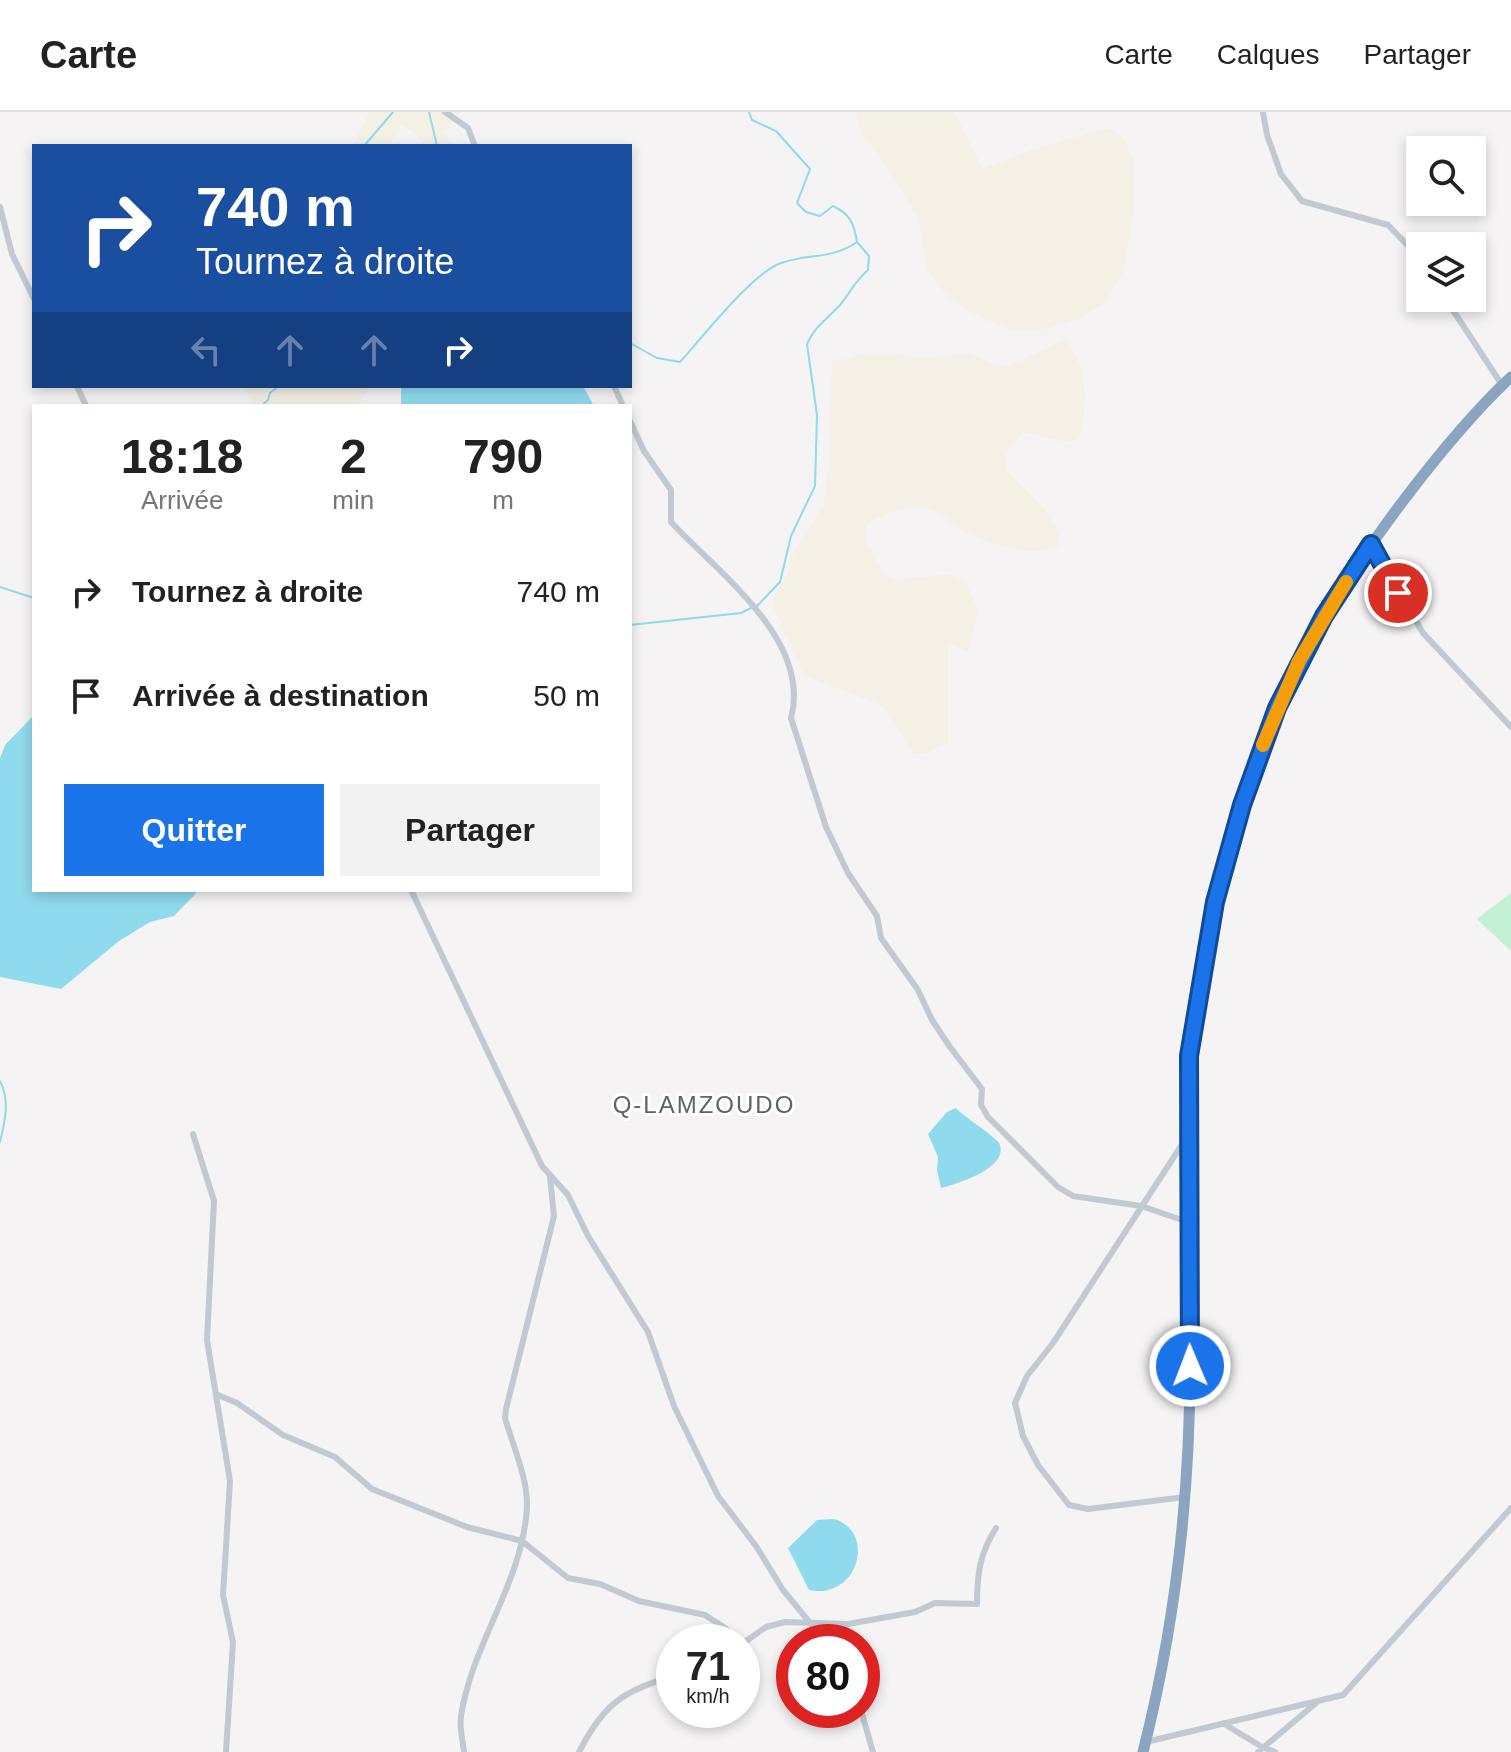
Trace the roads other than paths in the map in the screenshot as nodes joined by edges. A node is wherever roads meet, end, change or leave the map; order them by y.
1 (445, 112) edge
2 (1263, 112) edge
3 (474, 144) edge
4 (0, 207) edge
5 (1406, 244) edge
6 (32, 295) edge
7 (1455, 312) edge
8 (1507, 381) edge
9 (632, 425) edge
10 (1371, 544) junction
11 (1511, 727) edge
12 (412, 892) edge
13 (193, 1134) dead end
14 (1187, 1137) junction
15 (550, 1177) junction
16 (1141, 1206) junction
17 (1188, 1222) junction
18 (218, 1395) junction
19 (1185, 1497) junction
20 (1511, 1508) edge
21 (996, 1528) dead end
22 (522, 1541) junction
23 (809, 1622) junction
24 (719, 1624) edge
25 (760, 1631) edge
26 (656, 1680) edge
27 (1319, 1701) junction
28 (1225, 1724) junction
29 (866, 1728) edge
30 (1144, 1747) edge
31 (1260, 1750) edge
32 (226, 1752) edge
33 (464, 1752) edge
34 (579, 1752) edge
35 (873, 1752) edge
36 (1275, 1752) edge

1 - 3 street
2 - 5 street
4 - 6 street
7 - 8 street
8 - 10 highway
9 - 16 street
10 - 11 street
10 - 14 highway
12 - 15 street
13 - 18 street
14 - 16 street
14 - 17 highway
15 - 22 street
15 - 23 street
16 - 17 street
16 - 19 street
17 - 19 highway
18 - 22 street
18 - 32 street
19 - 30 highway
20 - 27 street
21 - 23 street
22 - 24 street
22 - 33 street
23 - 25 street
26 - 34 street
27 - 28 street
27 - 31 street
28 - 30 street
28 - 31 street
29 - 35 street
31 - 36 street

